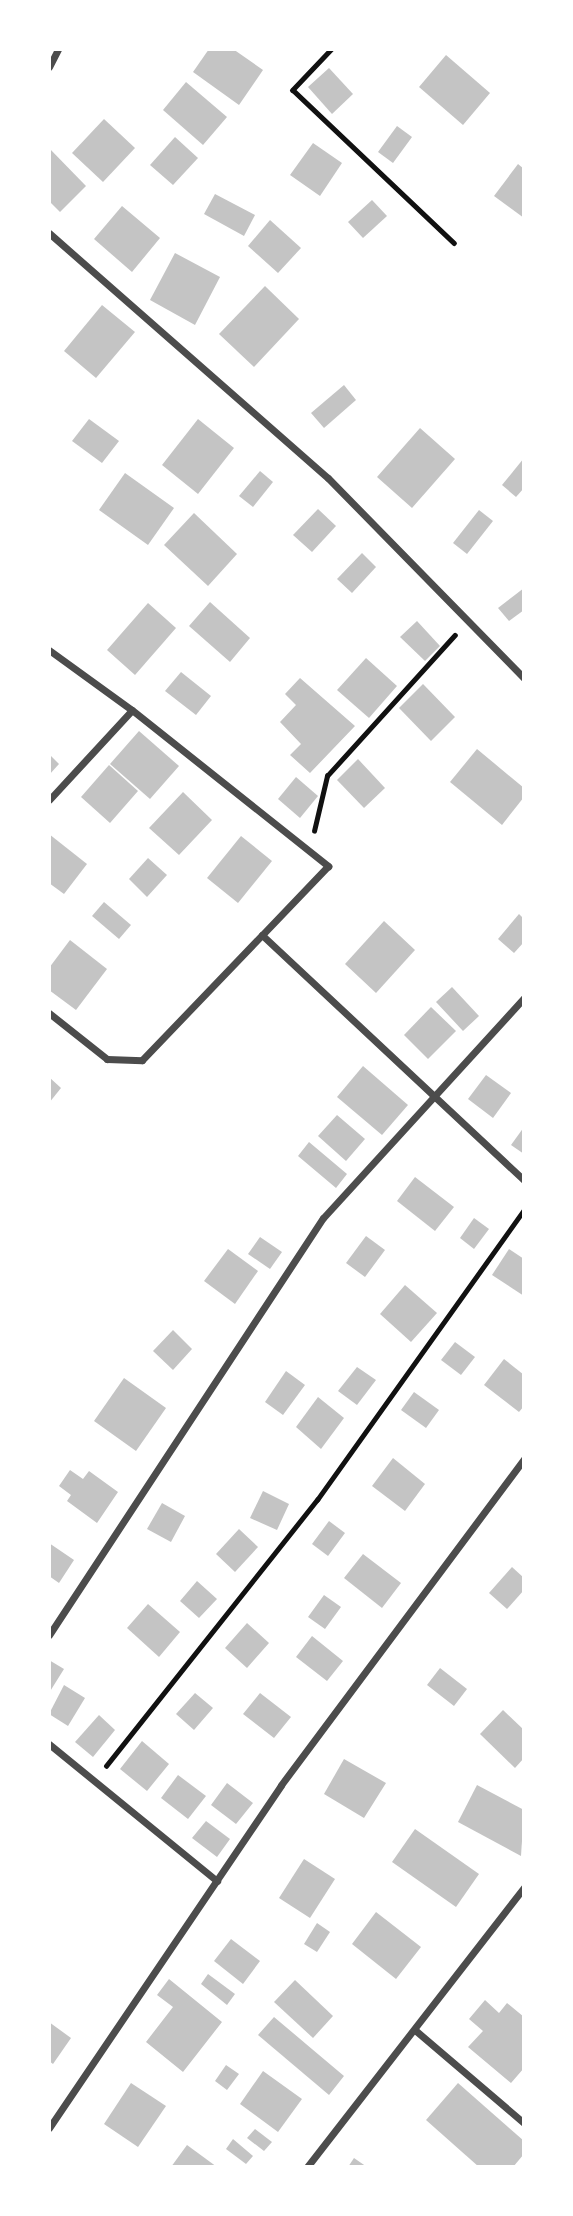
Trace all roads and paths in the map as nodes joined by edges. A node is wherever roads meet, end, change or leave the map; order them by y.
1 (58, 49) edge
2 (332, 49) edge
3 (49, 67) edge
4 (49, 233) edge
5 (454, 243) dead end
6 (466, 623) junction
7 (49, 650) edge
8 (524, 678) edge
9 (132, 710) junction
10 (49, 800) edge
11 (310, 853) junction
12 (262, 935) junction
13 (524, 998) edge
14 (49, 1013) edge
15 (433, 1098) junction
16 (524, 1180) edge
17 (524, 1210) edge
18 (524, 1459) edge
19 (49, 1635) edge
20 (49, 1744) edge
21 (94, 1781) junction
22 (217, 1881) junction
23 (524, 1887) edge
24 (415, 2030) junction
25 (524, 2123) edge
26 (49, 2128) edge
27 (307, 2167) edge

1 - 3 street
2 - 5 path
4 - 6 street
6 - 8 street
6 - 11 path
7 - 9 street
9 - 10 street
9 - 11 street
11 - 12 street
12 - 14 street
12 - 15 street
13 - 15 street
15 - 16 street
15 - 19 street
17 - 21 path
18 - 22 street
20 - 21 street
21 - 22 street
22 - 26 street
23 - 24 street
24 - 25 street
24 - 27 street

